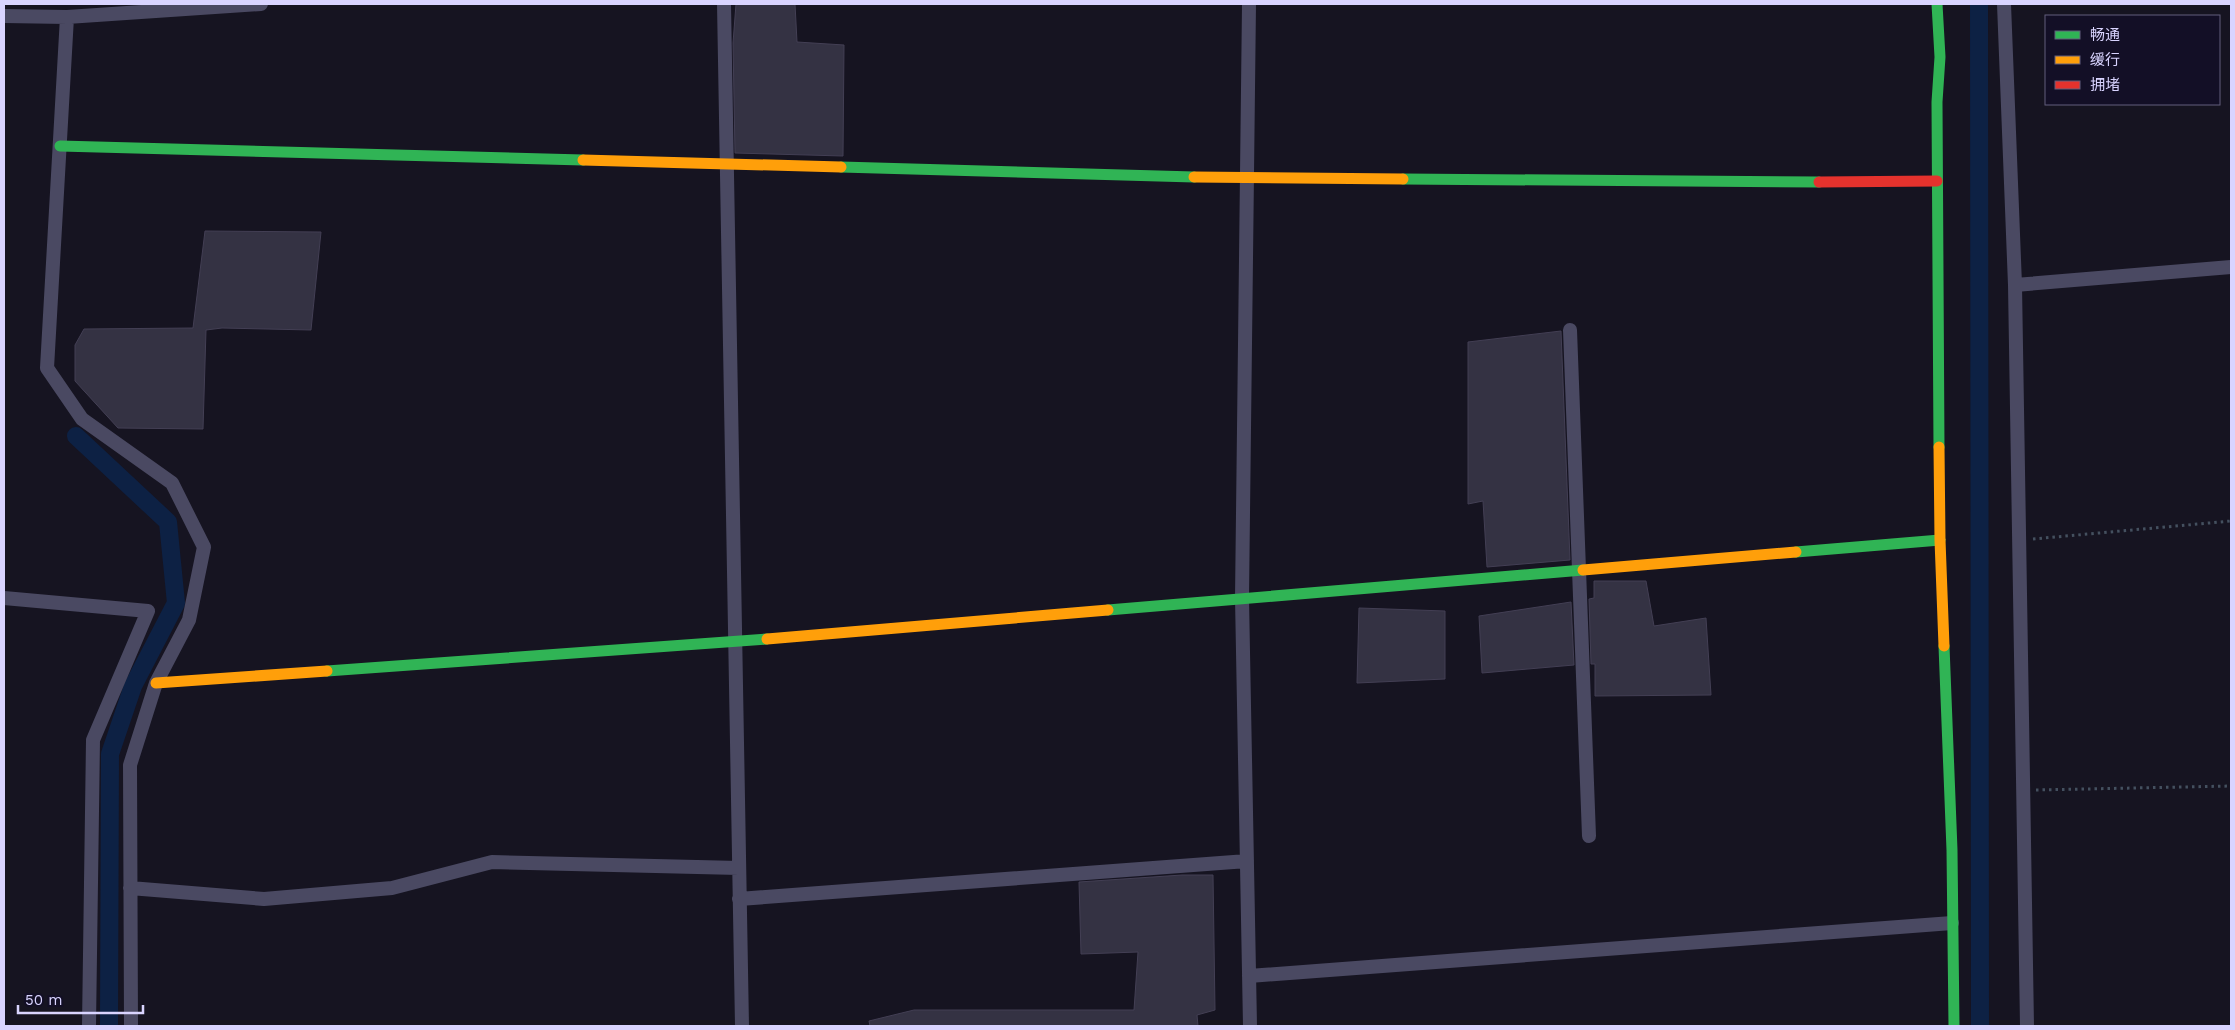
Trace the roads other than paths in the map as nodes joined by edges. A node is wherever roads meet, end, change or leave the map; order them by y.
1 (262, 4) edge
2 (724, 4) edge
3 (1249, 4) edge
4 (1937, 4) edge
5 (2004, 4) edge
6 (4, 16) edge
7 (67, 17) junction
8 (60, 146) junction
9 (726, 164) junction
10 (1247, 178) junction
11 (1937, 181) junction
12 (2231, 267) edge
13 (2015, 285) junction
14 (1570, 330) dead end
15 (1940, 540) junction
16 (1579, 571) junction
17 (4, 598) edge
18 (1242, 598) junction
19 (735, 642) junction
20 (156, 683) junction
21 (1589, 836) dead end
22 (1247, 861) junction
23 (739, 868) junction
24 (130, 888) junction
25 (739, 899) junction
26 (1952, 922) junction
27 (1249, 976) junction
28 (89, 1026) edge
29 (131, 1026) edge
30 (742, 1026) edge
31 (1250, 1026) edge
32 (1954, 1026) edge
33 (2027, 1026) edge

1 - 7 street
2 - 9 street
3 - 10 street
4 - 11 street
5 - 13 street
6 - 7 street
7 - 8 street
8 - 9 street
8 - 20 street
9 - 10 street
9 - 19 street
10 - 11 street
10 - 18 street
11 - 15 street
12 - 13 street
13 - 33 street
14 - 16 street
15 - 16 street
15 - 26 street
16 - 18 street
16 - 21 street
17 - 28 street
18 - 19 street
18 - 22 street
19 - 20 street
19 - 23 street
20 - 24 street
22 - 25 street
22 - 27 street
23 - 24 street
23 - 25 street
24 - 29 street
25 - 30 street
26 - 27 street
26 - 32 street
27 - 31 street

